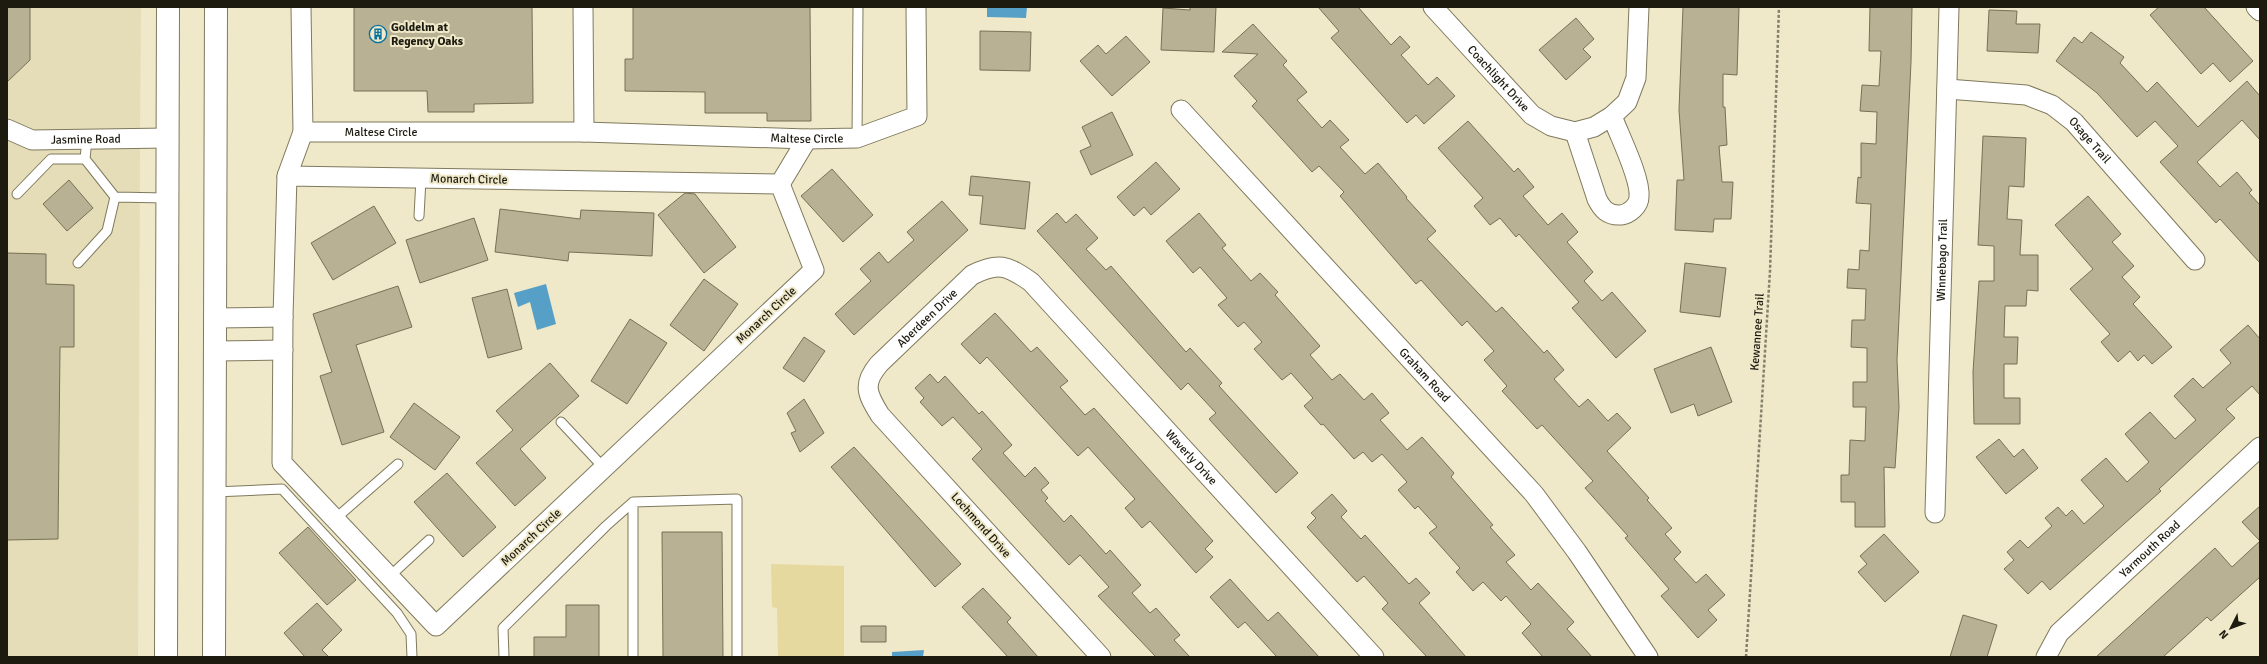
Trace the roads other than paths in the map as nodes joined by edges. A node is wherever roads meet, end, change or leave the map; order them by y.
1 (168, 7) edge
2 (216, 7) edge
3 (301, 7) edge
4 (583, 7) edge
5 (858, 7) edge
6 (916, 7) edge
7 (1433, 7) edge
8 (1639, 7) edge
9 (1949, 7) edge
10 (2256, 7) edge
11 (2260, 12) edge
12 (1947, 89) junction
13 (1181, 110) dead end
14 (1612, 116) junction
15 (7, 129) edge
16 (303, 132) junction
17 (584, 132) junction
18 (1575, 132) junction
19 (167, 138) junction
20 (857, 138) junction
21 (807, 139) junction
22 (87, 140) junction
23 (85, 159) junction
24 (287, 176) junction
25 (421, 179) junction
26 (780, 184) junction
27 (17, 194) dead end
28 (115, 197) junction
29 (166, 198) junction
30 (419, 216) dead end
31 (2195, 260) dead end
32 (78, 263) dead end
33 (1002, 266) joint
34 (215, 318) junction
35 (283, 318) junction
36 (283, 350) junction
37 (215, 351) junction
38 (867, 389) joint
39 (561, 422) dead end
40 (2260, 447) edge
41 (398, 464) dead end
42 (604, 468) junction
43 (214, 492) junction
44 (633, 502) junction
45 (1935, 512) dead end
46 (335, 519) junction
47 (429, 540) dead end
48 (389, 576) junction
49 (166, 634) junction
50 (166, 657) edge
51 (178, 657) edge
52 (214, 657) edge
53 (412, 657) edge
54 (504, 657) edge
55 (633, 657) edge
56 (737, 657) edge
57 (1101, 657) edge
58 (1374, 657) edge
59 (1648, 657) edge
60 (2046, 657) edge

1 - 19 main road
2 - 34 main road
3 - 16 street
4 - 17 street
5 - 20 lane
6 - 20 street, Maltese Circle
7 - 18 street, Coachlight Drive
8 - 14 street, Coachlight Drive
9 - 12 street, Winnebago Trail
10 - 11 street
12 - 31 street, Osage Trail
12 - 45 street, Winnebago Trail
13 - 59 street, Graham Road
14 - 18 street, Coachlight Drive
14 - 18 street
15 - 22 street, Jasmine Road
16 - 17 street, Maltese Circle
16 - 24 street
17 - 21 street, Maltese Circle
19 - 22 street, Jasmine Road
19 - 29 main road
20 - 21 street, Maltese Circle
21 - 26 street
22 - 23 lane
23 - 27 lane
23 - 28 lane
24 - 25 street, Monarch Circle
24 - 35 street, Monarch Circle
25 - 26 street, Monarch Circle
25 - 30 lane
26 - 42 street, Monarch Circle
28 - 29 lane
28 - 32 lane
29 - 49 main road
33 - 38 street, Aberdeen Drive
33 - 58 street, Waverly Drive
34 - 35 street
34 - 37 main road
35 - 36 street, Monarch Circle
36 - 37 street
36 - 46 street, Monarch Circle
37 - 43 main road
38 - 57 street, Lochmond Drive
39 - 42 lane
40 - 60 street, Yarmouth Road
41 - 46 lane
42 - 48 street, Monarch Circle
43 - 52 main road
43 - 53 lane
44 - 54 lane
44 - 55 lane
44 - 56 lane
46 - 48 street, Monarch Circle
47 - 48 lane
49 - 50 main road
49 - 51 main road

